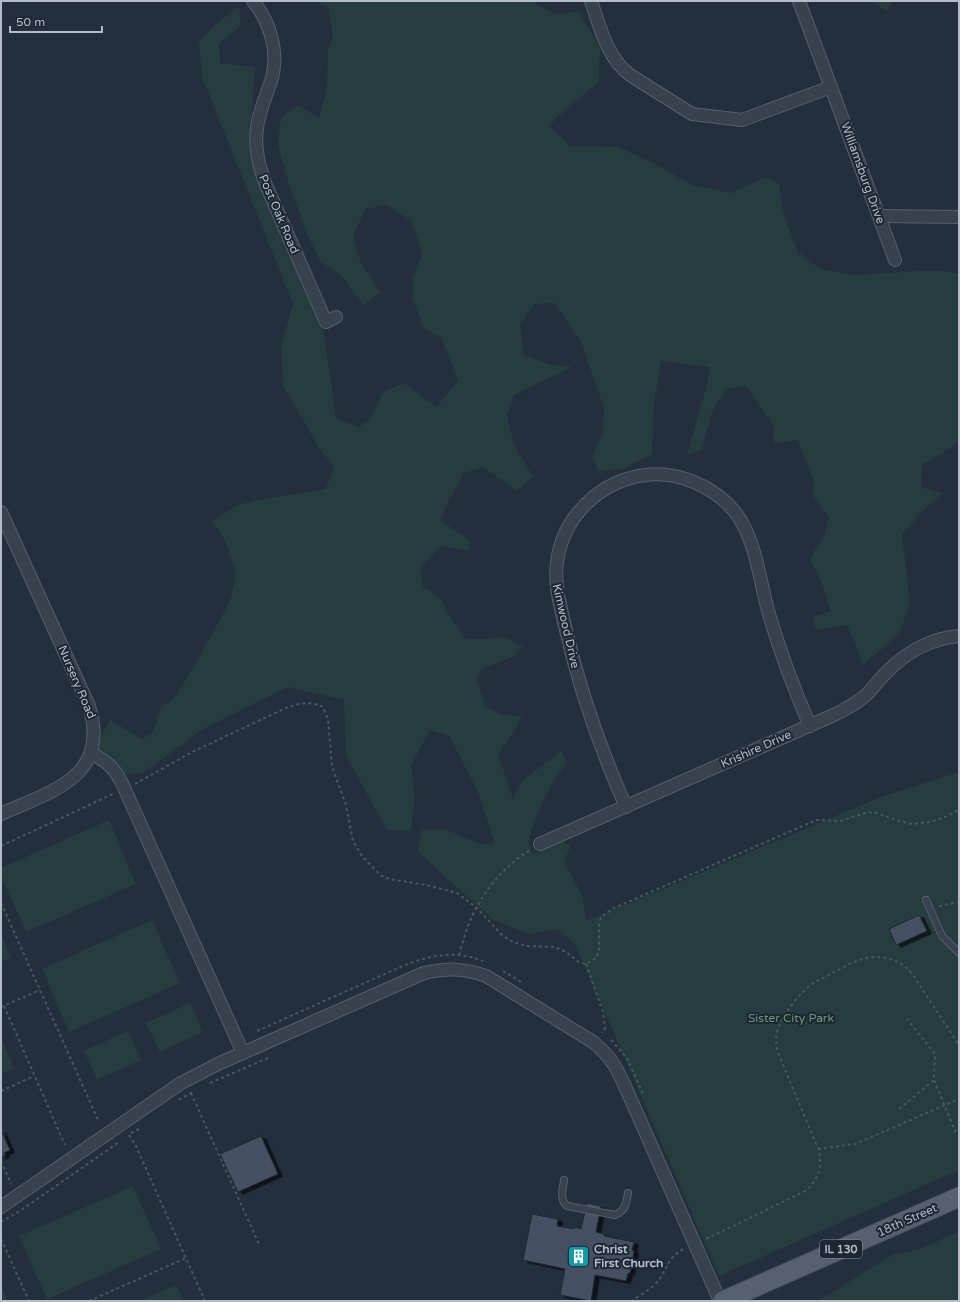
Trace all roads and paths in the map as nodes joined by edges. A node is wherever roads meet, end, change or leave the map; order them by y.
1 (252, 1) edge
2 (591, 1) edge
3 (799, 1) edge
4 (831, 86) junction
5 (879, 216) junction
6 (959, 217) edge
7 (895, 260) dead end
8 (336, 317) dead end
9 (1, 512) edge
10 (959, 636) edge
11 (810, 726) junction
12 (91, 753) junction
13 (125, 789) junction
14 (626, 806) junction
15 (959, 810) edge
16 (1, 814) edge
17 (540, 844) joint
18 (1, 846) edge
19 (926, 900) dead end
20 (1, 902) edge
21 (959, 902) edge
22 (477, 908) junction
23 (930, 908) junction
24 (959, 953) edge
25 (459, 955) junction
26 (485, 962) dead end
27 (586, 964) junction
28 (498, 968) dead end
29 (523, 983) dead end
30 (40, 990) junction
31 (2, 1007) edge
32 (907, 1019) dead end
33 (257, 1031) dead end
34 (605, 1035) dead end
35 (611, 1040) dead end
36 (959, 1045) edge
37 (242, 1053) junction
38 (268, 1058) dead end
39 (34, 1076) junction
40 (934, 1080) junction
41 (207, 1084) dead end
42 (197, 1090) dead end
43 (1, 1091) edge
44 (191, 1093) junction
45 (959, 1099) edge
46 (646, 1101) dead end
47 (175, 1103) dead end
48 (944, 1105) junction
49 (900, 1109) dead end
50 (99, 1122) dead end
51 (139, 1129) dead end
52 (956, 1133) dead end
53 (123, 1139) dead end
54 (65, 1145) dead end
55 (818, 1149) junction
56 (1, 1161) edge
57 (564, 1180) dead end
58 (11, 1184) dead end
59 (628, 1194) dead end
60 (959, 1197) edge
61 (1, 1207) edge
62 (1, 1222) edge
63 (1, 1239) edge
64 (259, 1244) dead end
65 (695, 1244) junction
66 (186, 1258) junction
67 (29, 1301) edge
68 (89, 1301) edge
69 (205, 1301) edge
70 (630, 1301) edge
71 (722, 1301) edge

1 - 8 street, Post Oak Road
2 - 4 street
3 - 4 street, Williamsburg Drive
4 - 5 street, Williamsburg Drive
5 - 6 street
5 - 7 street, Williamsburg Drive
9 - 12 street, Nursery Road
10 - 11 street, Krishire Drive
11 - 14 street, Krishire Drive
11 - 14 street, Kimwood Drive
12 - 13 street
12 - 16 street, Nursery Road
13 - 18 path
13 - 22 path
13 - 37 street
14 - 17 street, Krishire Drive
15 - 27 path
17 - 22 path
19 - 23 lane
20 - 30 path
21 - 23 path
22 - 25 path
22 - 27 path
23 - 24 lane
25 - 26 path
25 - 33 path
27 - 34 path
28 - 29 path
30 - 31 path
30 - 50 path
31 - 39 path
32 - 40 path
35 - 46 path
36 - 55 path
37 - 61 street
37 - 65 street
38 - 41 path
39 - 43 path
39 - 54 path
40 - 48 path
40 - 49 path
42 - 44 path
44 - 47 path
44 - 64 path
45 - 48 path
48 - 52 path
48 - 55 path
51 - 66 path
53 - 62 path
55 - 65 path
56 - 58 path
57 - 59 lane
60 - 71 main road, 18th Street / IL 130
63 - 67 path
65 - 70 path
65 - 71 street
66 - 68 path
66 - 69 path

